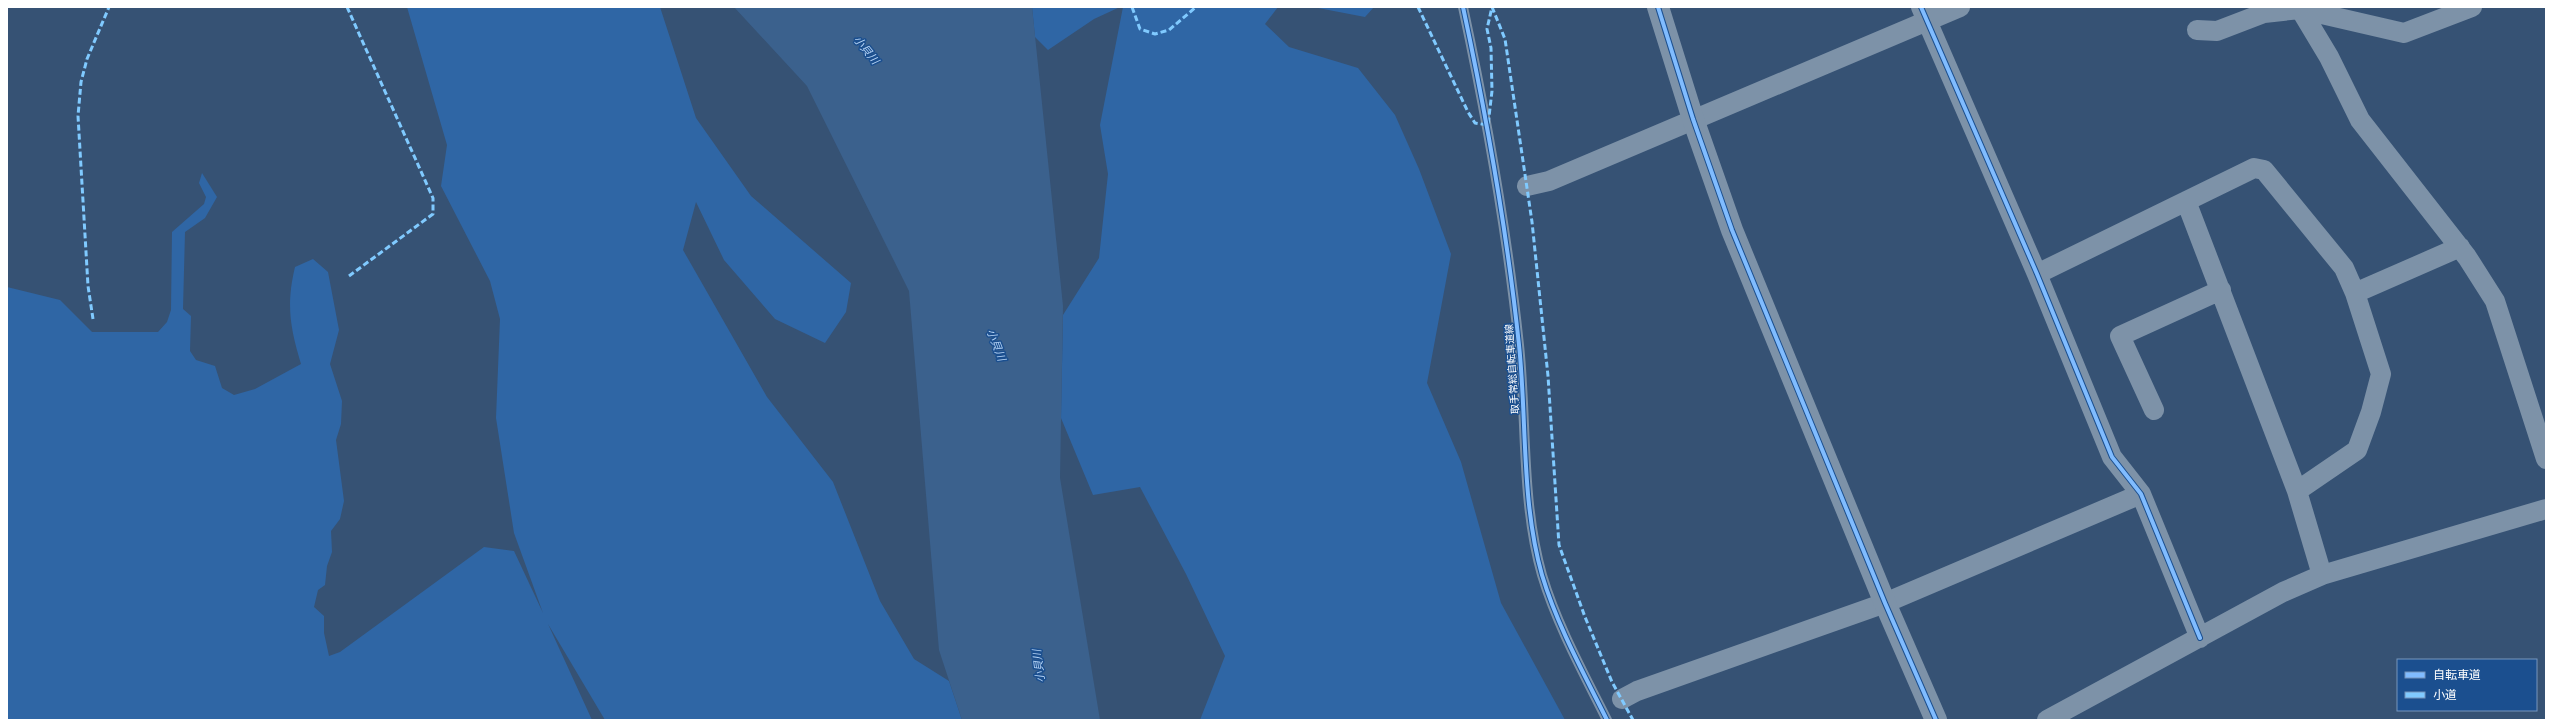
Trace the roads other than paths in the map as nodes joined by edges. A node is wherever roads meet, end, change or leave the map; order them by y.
1 (1463, 7) edge
2 (1658, 7) edge
3 (1960, 7) edge
4 (2472, 7) edge
5 (2300, 8) edge
6 (1924, 14) edge
7 (2197, 30) dead end
8 (1693, 119) junction
9 (1527, 186) dead end
10 (2186, 201) junction
11 (2460, 247) junction
12 (2037, 274) junction
13 (2221, 290) junction
14 (2355, 293) junction
15 (2154, 410) dead end
16 (2546, 459) edge
17 (2297, 491) junction
18 (2141, 494) junction
19 (2546, 509) edge
20 (2322, 575) junction
21 (1885, 603) junction
22 (2200, 638) junction
23 (1622, 700) dead end
24 (1607, 720) edge
25 (1936, 720) edge
26 (2047, 720) edge

1 - 24 lane, 取手常総自転車道線
2 - 8 street
3 - 6 street
4 - 5 street
5 - 7 street
5 - 11 street
6 - 8 street
6 - 12 street
8 - 9 street
8 - 21 street
10 - 12 street
10 - 13 street
10 - 14 street
11 - 14 street
11 - 16 street
12 - 18 street
13 - 15 street
13 - 17 street
14 - 17 street
17 - 20 street
18 - 21 street
18 - 22 street
19 - 20 street
20 - 22 street
21 - 23 street
21 - 25 street
22 - 26 street

